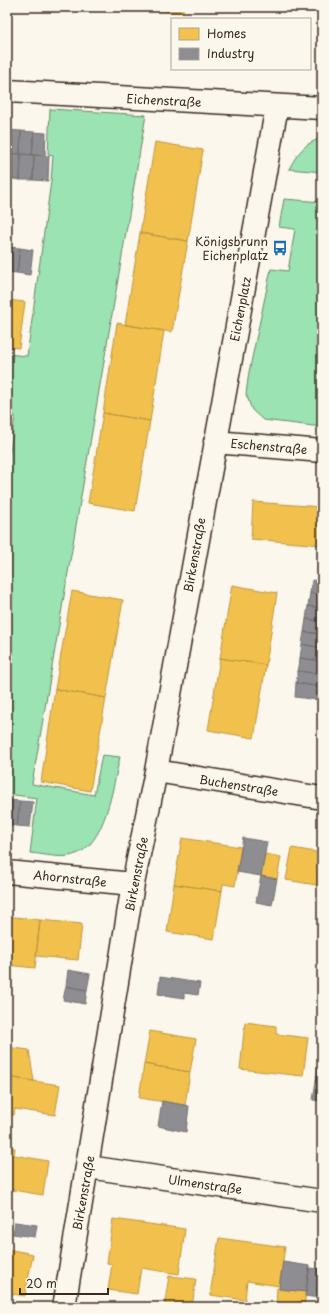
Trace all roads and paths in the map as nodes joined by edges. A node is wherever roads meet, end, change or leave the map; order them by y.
1 (7, 91) edge
2 (277, 106) junction
3 (322, 108) edge
4 (215, 442) junction
5 (322, 451) edge
6 (156, 771) junction
7 (322, 798) edge
8 (7, 872) edge
9 (133, 884) junction
10 (88, 1167) junction
11 (322, 1201) edge
12 (64, 1307) edge

1 - 2 street, Eichenstraße
2 - 3 street, Eichenstraße
2 - 4 street, Eichenplatz
4 - 5 street, Eschenstraße
4 - 6 street, Birkenstraße
6 - 7 street, Buchenstraße
6 - 9 street, Birkenstraße
8 - 9 street, Ahornstraße
9 - 10 street, Birkenstraße
10 - 11 street, Ulmenstraße
10 - 12 street, Birkenstraße

